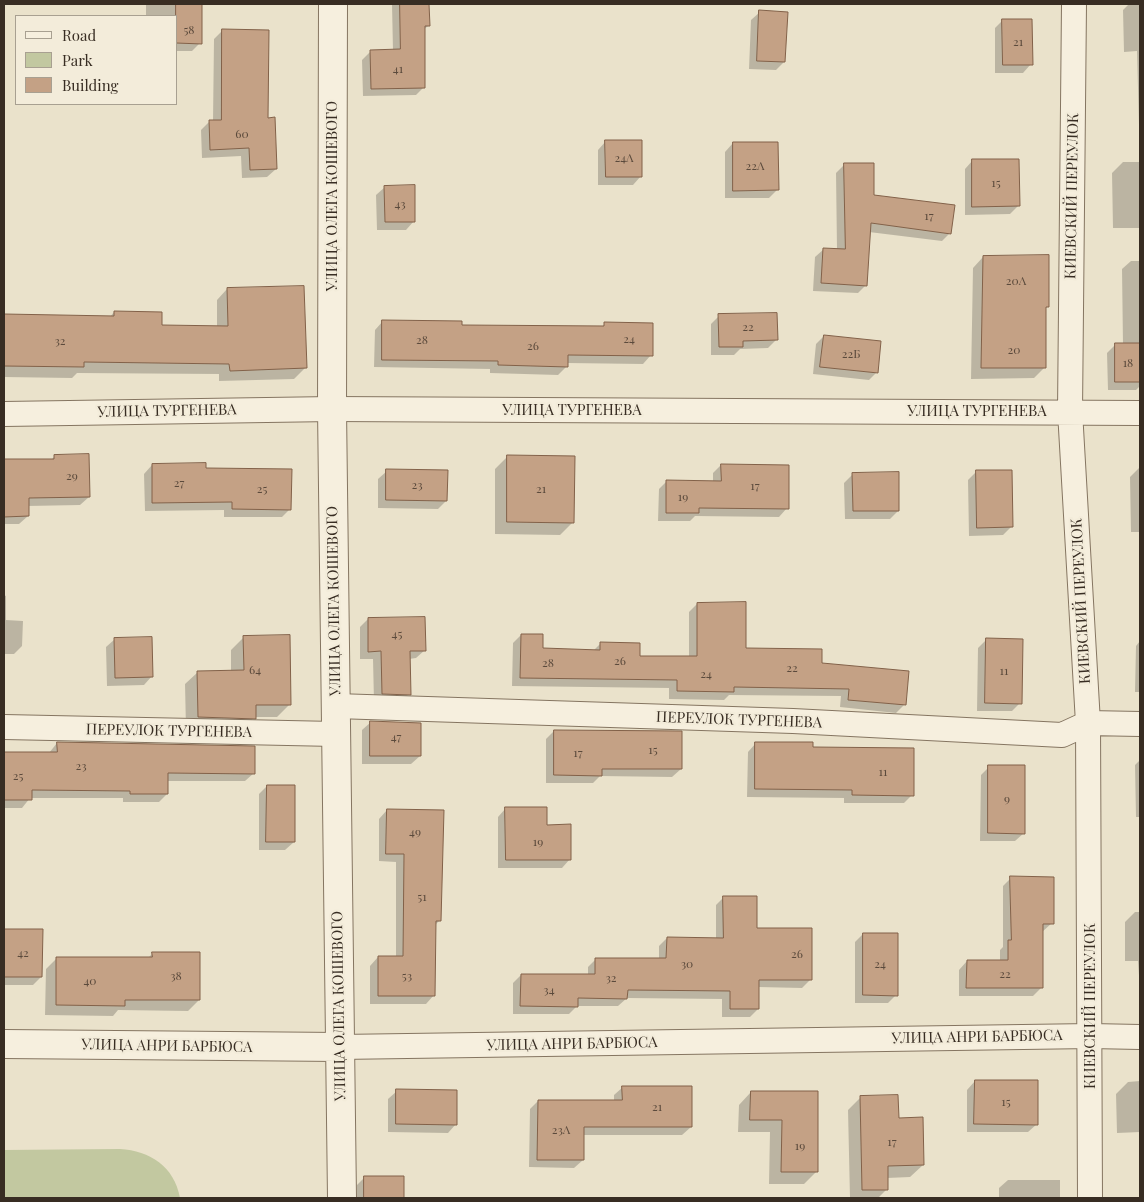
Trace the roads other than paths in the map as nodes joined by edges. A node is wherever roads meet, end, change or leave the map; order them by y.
1 (333, 4) edge
2 (1074, 4) edge
3 (332, 409) junction
4 (1070, 411) junction
5 (1140, 413) edge
6 (4, 414) edge
7 (336, 706) junction
8 (1088, 723) junction
9 (1140, 724) edge
10 (4, 727) edge
11 (335, 734) junction
12 (1091, 1036) junction
13 (1140, 1038) edge
14 (4, 1044) edge
15 (339, 1047) junction
16 (342, 1198) edge
17 (1090, 1198) edge

1 - 3 street, УЛИЦА ОЛЕГА КОШЕВОГО
2 - 4 street, КИЕВСКИЙ ПЕРЕУЛОК
3 - 4 street, УЛИЦА ТУРГЕНЕВА
3 - 6 street, УЛИЦА ТУРГЕНЕВА
3 - 7 street, УЛИЦА ОЛЕГА КОШЕВОГО
4 - 5 street, УЛИЦА ТУРГЕНЕВА
4 - 8 street, КИЕВСКИЙ ПЕРЕУЛОК
7 - 8 street, ПЕРЕУЛОК ТУРГЕНЕВА
7 - 11 street, УЛИЦА ОЛЕГА КОШЕВОГО
8 - 9 street, ПЕРЕУЛОК ТУРГЕНЕВА
8 - 12 street, КИЕВСКИЙ ПЕРЕУЛОК
10 - 11 street, ПЕРЕУЛОК ТУРГЕНЕВА
11 - 15 street, УЛИЦА ОЛЕГА КОШЕВОГО
12 - 13 street, УЛИЦА АНРИ БАРБЮСА
12 - 15 street, УЛИЦА АНРИ БАРБЮСА
12 - 17 street, КИЕВСКИЙ ПЕРЕУЛОК
14 - 15 street, УЛИЦА АНРИ БАРБЮСА
15 - 16 street, УЛИЦА ОЛЕГА КОШЕВОГО

